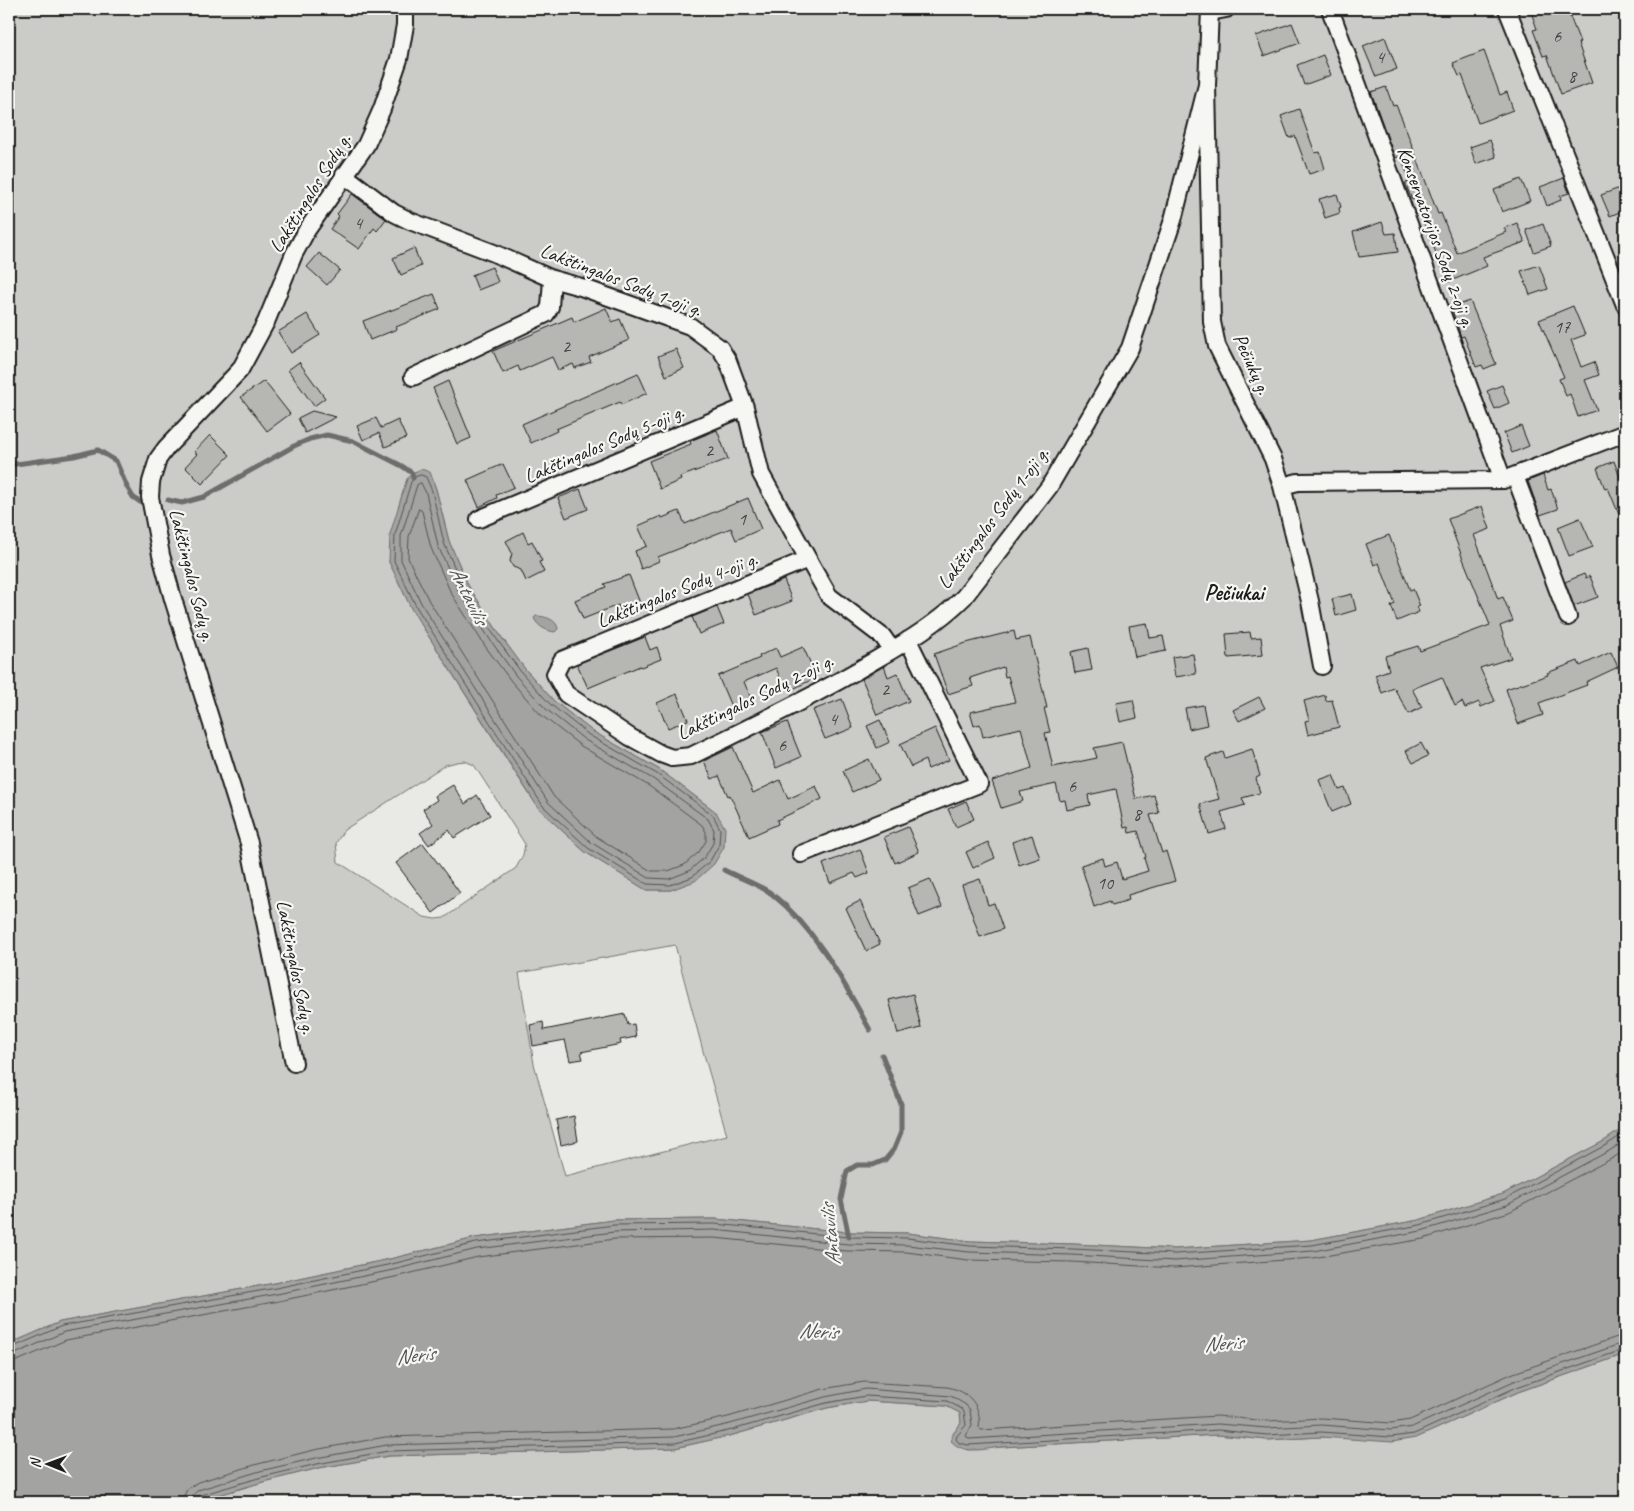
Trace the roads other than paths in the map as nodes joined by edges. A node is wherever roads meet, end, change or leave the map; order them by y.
1 (405, 9) edge
2 (1226, 9) edge
3 (1330, 9) edge
4 (1507, 9) edge
5 (1210, 10) edge
6 (1208, 85) junction
7 (344, 174) junction
8 (552, 278) junction
9 (1625, 305) edge
10 (413, 377) dead end
11 (745, 407) junction
12 (1625, 433) edge
13 (1509, 478) junction
14 (1282, 486) junction
15 (479, 519) dead end
16 (808, 559) junction
17 (1568, 617) dead end
18 (908, 640) junction
19 (892, 650) junction
20 (562, 660) joint
21 (1322, 666) dead end
22 (801, 854) dead end
23 (294, 1063) dead end

1 - 7 street, Lakštingalos Sodų g.
2 - 5 street
3 - 13 street, Konservatorijos Sodų 2-oji g.
4 - 9 street
5 - 6 street, Pečiukų g.
6 - 14 street, Pečiukų g.
6 - 18 street, Lakštingalos Sodų 1-oji g.
7 - 8 street, Lakštingalos Sodų 1-oji g.
7 - 23 street, Lakštingalos Sodų g.
8 - 10 street
8 - 11 street, Lakštingalos Sodų 1-oji g.
11 - 15 street, Lakštingalos Sodų 5-oji g.
11 - 16 street, Lakštingalos Sodų 1-oji g.
12 - 13 street
13 - 14 street
13 - 17 street, Konservatorijos Sodų 2-oji g.
14 - 21 street, Pečiukų g.
16 - 19 street, Lakštingalos Sodų 1-oji g.
16 - 20 street, Lakštingalos Sodų 4-oji g.
18 - 19 street, Lakštingalos Sodų 1-oji g.
18 - 22 street
19 - 20 street, Lakštingalos Sodų 2-oji g.

